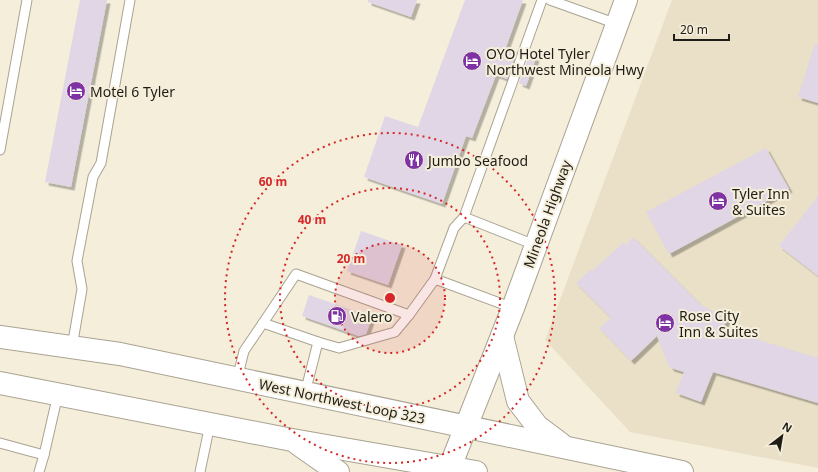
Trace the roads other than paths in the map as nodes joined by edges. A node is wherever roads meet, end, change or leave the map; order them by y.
1 (27, 0) edge
2 (130, 0) edge
3 (542, 0) edge
4 (550, 0) edge
5 (626, 0) edge
6 (617, 24) junction
7 (0, 150) edge
8 (464, 217) junction
9 (535, 245) junction
10 (435, 279) junction
11 (513, 308) junction
12 (409, 315) junction
13 (264, 323) junction
14 (502, 336) junction
15 (0, 337) edge
16 (318, 342) junction
17 (72, 347) junction
18 (237, 378) junction
19 (0, 383) edge
20 (305, 393) junction
21 (58, 394) junction
22 (210, 424) junction
23 (466, 427) junction
24 (292, 440) junction
25 (0, 444) edge
26 (567, 449) junction
27 (44, 454) junction
28 (450, 467) junction
29 (39, 472) edge
30 (200, 472) edge
31 (338, 472) edge
32 (476, 472) edge
33 (682, 472) edge

1 - 7 lane
2 - 17 lane
3 - 8 lane
4 - 6 lane
5 - 6 highway, Mineola Highway
6 - 9 highway, Mineola Highway
8 - 9 lane
8 - 10 lane
9 - 11 highway, Mineola Highway
10 - 11 lane
10 - 12 lane
11 - 14 highway, Mineola Highway
12 - 13 lane
12 - 16 lane
13 - 16 lane
13 - 18 lane
14 - 23 highway, Mineola Highway
14 - 26 highway
15 - 17 highway, West Northwest Loop 323
16 - 20 lane
17 - 18 highway, West Northwest Loop 323
18 - 20 highway, West Northwest Loop 323
19 - 21 highway
20 - 23 highway, West Northwest Loop 323
21 - 22 highway
21 - 27 lane
22 - 24 highway
22 - 30 lane
23 - 26 highway, West Northwest Loop 323
23 - 28 highway, Mineola Highway
24 - 28 highway
24 - 31 highway
25 - 27 lane
26 - 33 highway, West Northwest Loop 323
27 - 29 lane
28 - 32 highway

